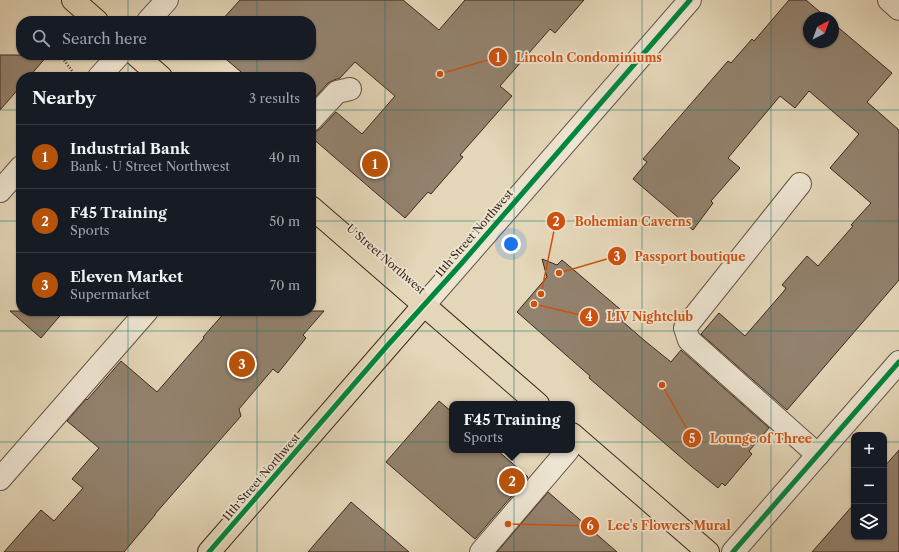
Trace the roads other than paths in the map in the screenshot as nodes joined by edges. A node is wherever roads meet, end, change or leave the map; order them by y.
1 (72, 0) edge
2 (167, 0) edge
3 (690, 0) edge
4 (888, 0) edge
5 (899, 9) edge
6 (91, 16) edge
7 (153, 16) edge
8 (114, 60) edge
9 (142, 60) edge
10 (104, 72) edge
11 (155, 72) edge
12 (350, 89) dead end
13 (316, 115) edge
14 (16, 172) edge
15 (800, 184) dead end
16 (0, 191) edge
17 (316, 211) edge
18 (424, 305) junction
19 (142, 316) edge
20 (899, 362) edge
21 (535, 401) edge
22 (575, 444) edge
23 (563, 453) edge
24 (818, 455) junction
25 (0, 479) edge
26 (209, 552) edge
27 (480, 552) edge
28 (708, 552) edge
29 (733, 552) edge

1 - 6 main road
2 - 7 street
3 - 18 street, 11th Street Northwest
4 - 5 street
8 - 10 street
9 - 11 main road
12 - 13 street
14 - 16 street
15 - 24 street
17 - 18 main road, U Street Northwest
18 - 21 main road, U Street Northwest
18 - 26 main road, 11th Street Northwest
19 - 25 street
20 - 24 street
22 - 28 main road
23 - 27 street
24 - 29 street

